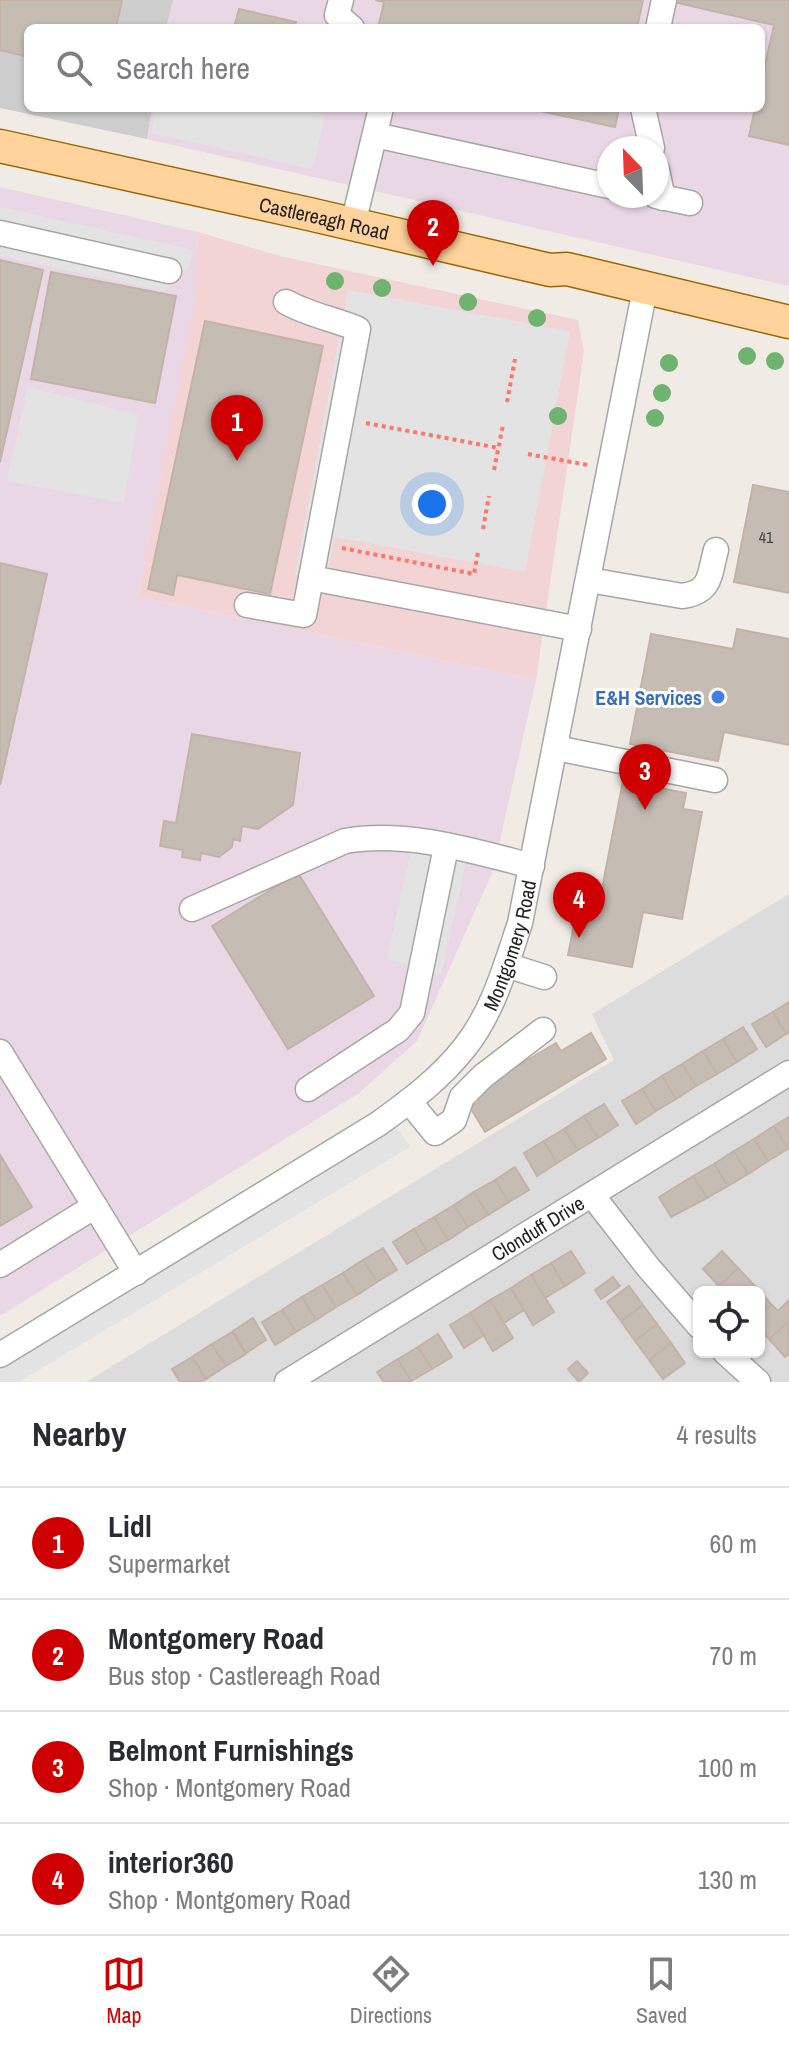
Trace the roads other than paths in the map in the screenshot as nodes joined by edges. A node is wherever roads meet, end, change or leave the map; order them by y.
1 (341, 0) edge
2 (664, 0) edge
3 (347, 24) edge
4 (659, 24) edge
5 (380, 112) edge
6 (644, 112) edge
7 (375, 135) junction
8 (649, 136) edge
9 (0, 146) edge
10 (597, 183) edge
11 (669, 199) edge
12 (690, 203) dead end
13 (353, 224) junction
14 (0, 233) edge
15 (169, 271) dead end
16 (645, 289) junction
17 (286, 302) dead end
18 (789, 322) edge
19 (716, 550) dead end
20 (311, 578) junction
21 (589, 580) junction
22 (247, 605) dead end
23 (579, 629) junction
24 (556, 748) junction
25 (715, 780) dead end
26 (446, 847) junction
27 (532, 866) junction
28 (192, 909) dead end
29 (506, 965) junction
30 (544, 977) dead end
31 (543, 1030) dead end
32 (0, 1052) edge
33 (789, 1073) edge
34 (308, 1089) dead end
35 (409, 1101) junction
36 (592, 1195) junction
37 (95, 1206) junction
38 (0, 1265) edge
39 (136, 1273) junction
40 (693, 1319) edge
41 (0, 1355) edge
42 (732, 1358) edge
43 (287, 1382) edge
44 (758, 1382) edge

1 - 3 street
2 - 4 street
5 - 7 street
6 - 8 street
7 - 10 street
7 - 13 street
9 - 13 main road, Castlereagh Road
11 - 12 street
13 - 16 main road, Castlereagh Road
14 - 15 street
16 - 18 main road, Castlereagh Road
16 - 21 street, Montgomery Road
17 - 20 street
19 - 21 street
20 - 22 street
20 - 23 street
21 - 23 street, Montgomery Road
23 - 24 street, Montgomery Road
24 - 25 street
24 - 27 street, Montgomery Road
26 - 27 street
26 - 28 street
26 - 34 street
27 - 29 street, Montgomery Road
29 - 30 street
29 - 35 street, Montgomery Road
31 - 35 street
32 - 37 street
33 - 36 street, Clonduff Drive
35 - 39 street, Montgomery Road
36 - 40 street
36 - 43 street, Clonduff Drive
37 - 38 street
37 - 39 street
39 - 41 street, Montgomery Road
42 - 44 street

